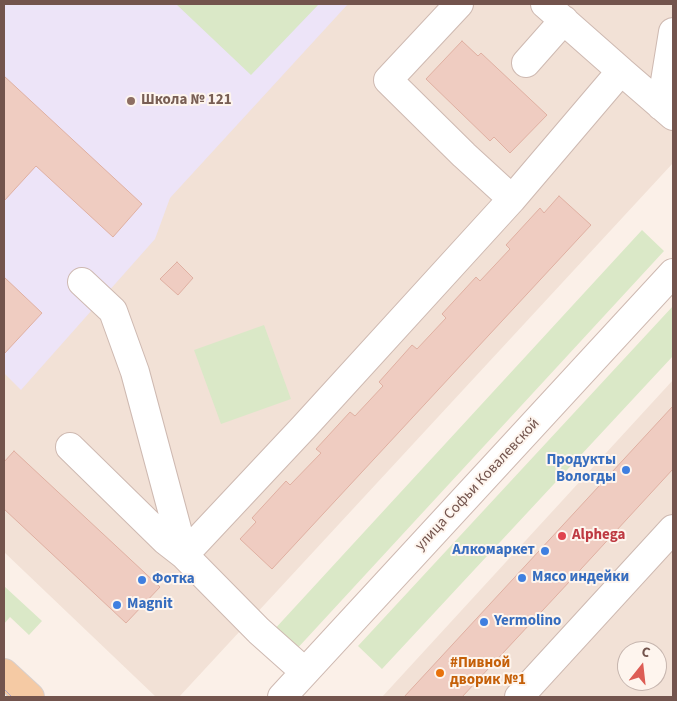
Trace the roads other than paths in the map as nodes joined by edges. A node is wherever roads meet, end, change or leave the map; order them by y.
1 (459, 4) edge
2 (554, 12) edge
3 (673, 32) edge
4 (526, 63) dead end
5 (621, 71) junction
6 (667, 111) edge
7 (512, 199) junction
8 (673, 274) edge
9 (82, 282) dead end
10 (70, 447) dead end
11 (673, 529) edge
12 (184, 555) junction
13 (305, 672) junction
14 (4, 673) edge
15 (30, 697) edge
16 (282, 697) edge
17 (519, 697) edge

1 - 7 street
2 - 4 street
2 - 5 street
3 - 6 street
5 - 6 street
5 - 7 street
7 - 12 street
8 - 13 street, улица Софьи Ковалевской
9 - 12 street
10 - 12 street
11 - 17 street
12 - 13 street
13 - 16 street, улица Софьи Ковалевской
14 - 15 main road

